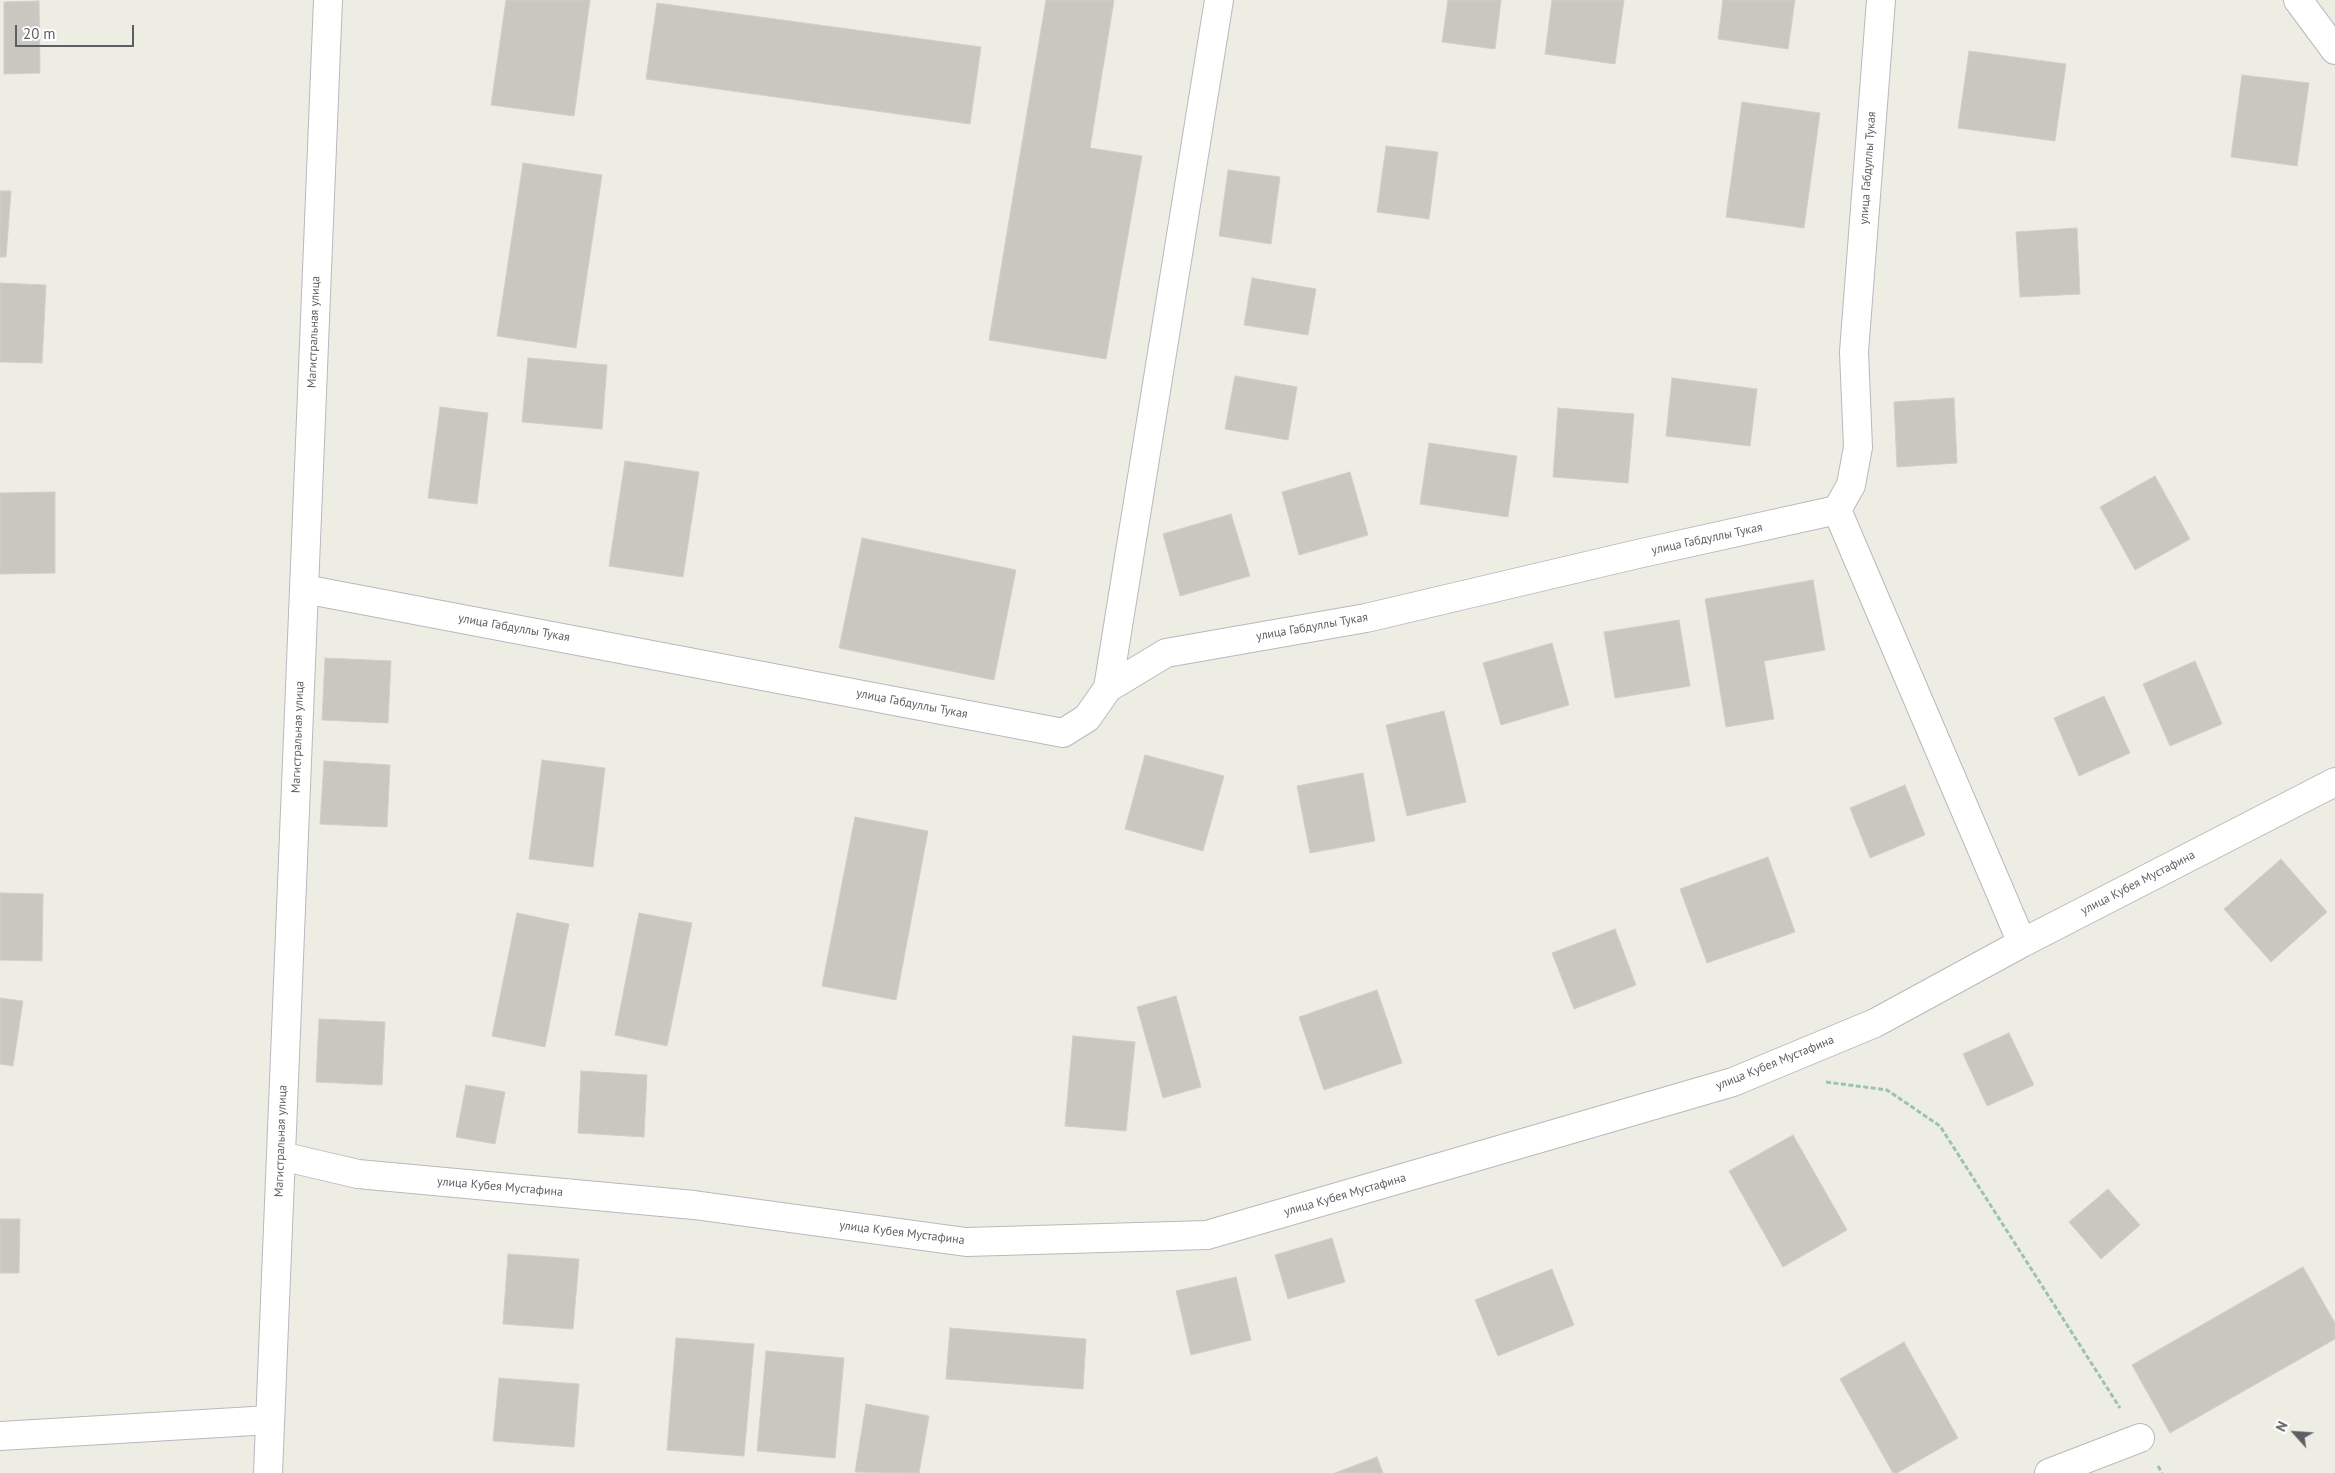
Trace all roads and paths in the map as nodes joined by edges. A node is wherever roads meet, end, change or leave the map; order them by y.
1 (328, 0) edge
2 (1219, 0) edge
3 (1881, 0) edge
4 (2298, 0) edge
5 (2335, 50) edge
6 (1837, 510) junction
7 (304, 589) junction
8 (1108, 688) junction
9 (2335, 782) edge
10 (2022, 943) junction
11 (1820, 1082) dead end
12 (281, 1156) junction
13 (270, 1420) junction
14 (0, 1436) edge
15 (2140, 1438) junction
16 (268, 1473) edge
17 (2049, 1473) edge
18 (2162, 1473) edge

1 - 7 street, Магистральная улица
2 - 8 street
3 - 6 street, улица Габдуллы Тукая
4 - 5 street
6 - 8 street, улица Габдуллы Тукая
6 - 10 street
7 - 8 street, улица Габдуллы Тукая
7 - 12 street, Магистральная улица
9 - 10 street, улица Кубея Мустафина
10 - 12 street, улица Кубея Мустафина
11 - 15 path
12 - 13 street, Магистральная улица
13 - 14 street
13 - 16 street, Магистральная улица
15 - 17 street
15 - 18 path

